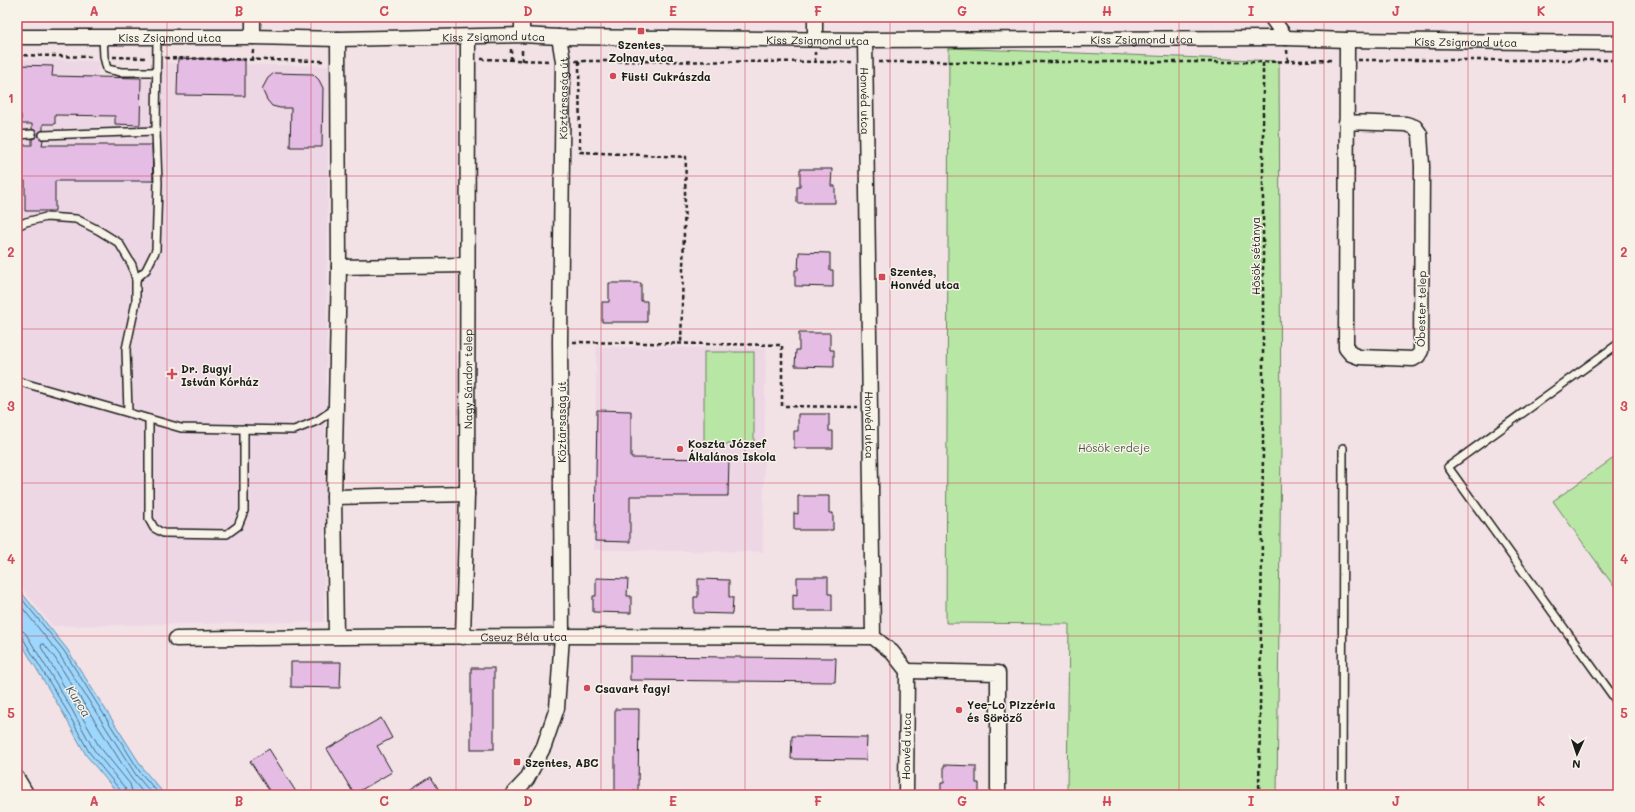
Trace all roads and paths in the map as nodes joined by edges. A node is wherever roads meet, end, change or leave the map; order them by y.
1 (253, 17) edge
2 (522, 17) edge
3 (816, 17) edge
4 (1271, 17) edge
5 (522, 35) junction
6 (17, 37) edge
7 (103, 37) junction
8 (156, 37) junction
9 (253, 37) junction
10 (468, 37) junction
11 (559, 37) junction
12 (1286, 38) junction
13 (815, 39) junction
14 (865, 40) junction
15 (1348, 40) junction
16 (338, 43) junction
17 (1618, 43) edge
18 (468, 54) junction
19 (17, 55) edge
20 (104, 57) junction
21 (157, 58) junction
22 (865, 60) junction
23 (1347, 60) junction
24 (1618, 60) edge
25 (563, 61) junction
26 (579, 61) junction
27 (1263, 62) junction
28 (157, 72) junction
29 (1346, 122) junction
30 (156, 131) junction
31 (32, 134) dead end
32 (17, 135) edge
33 (43, 135) dead end
34 (17, 226) edge
35 (467, 265) junction
36 (339, 267) junction
37 (136, 279) junction
38 (560, 342) junction
39 (681, 344) junction
40 (1618, 344) edge
41 (17, 381) edge
42 (336, 408) junction
43 (870, 408) junction
44 (128, 412) junction
45 (149, 419) junction
46 (244, 429) junction
47 (1343, 448) dead end
48 (467, 494) junction
49 (334, 497) junction
50 (336, 636) junction
51 (562, 636) junction
52 (463, 637) junction
53 (873, 637) junction
54 (176, 639) dead end
55 (907, 671) junction
56 (1618, 703) edge
57 (17, 778) edge
58 (27, 795) edge
59 (512, 795) edge
60 (906, 795) edge
61 (998, 795) edge
62 (1259, 795) edge
63 (1342, 795) edge

1 - 9 street
2 - 5 street
3 - 13 street
4 - 12 street
5 - 10 street, Kiss Zsigmond utca
5 - 11 street, Kiss Zsigmond utca
6 - 7 street, Kiss Zsigmond utca
7 - 8 street, Kiss Zsigmond utca
7 - 20 lane
8 - 9 street, Kiss Zsigmond utca
8 - 21 lane
9 - 16 street, Kiss Zsigmond utca
10 - 16 street, Kiss Zsigmond utca
10 - 18 street, Nagy Sándor telep
11 - 13 street, Kiss Zsigmond utca
11 - 25 street, Köztársaság út
12 - 14 street, Kiss Zsigmond utca
12 - 15 street, Kiss Zsigmond utca
13 - 14 street, Kiss Zsigmond utca
14 - 22 street, Honvéd utca
15 - 17 street, Kiss Zsigmond utca
15 - 23 street, Óbester telep
16 - 21 path
16 - 36 street
18 - 25 path
18 - 35 street, Nagy Sándor telep
19 - 20 path
20 - 21 path
20 - 28 lane
21 - 28 lane
22 - 26 path
22 - 27 path
22 - 43 street, Honvéd utca
23 - 24 path
23 - 27 path
23 - 29 street, Óbester telep
25 - 26 path
25 - 38 street, Köztársaság út
26 - 39 path
27 - 62 path, Hősök sétánya
28 - 30 lane
29 - 29 street, Óbester telep
30 - 33 lane
30 - 37 lane
31 - 32 lane
34 - 37 lane
35 - 36 street
35 - 48 street, Nagy Sándor telep
36 - 42 street
37 - 44 lane
38 - 39 path
38 - 51 street, Köztársaság út
39 - 43 path
40 - 56 lane
41 - 44 lane
42 - 46 lane
42 - 49 street
43 - 53 street, Honvéd utca
44 - 45 lane
45 - 46 lane
45 - 46 lane
47 - 63 lane
48 - 49 street
48 - 52 street, Nagy Sándor telep
49 - 50 street
50 - 52 street, Cseuz Béla utca
50 - 54 street, Cseuz Béla utca
51 - 52 street, Cseuz Béla utca
51 - 53 street, Cseuz Béla utca
51 - 59 street, Köztársaság út
53 - 55 street
55 - 60 street, Honvéd utca
55 - 61 street
57 - 58 street

